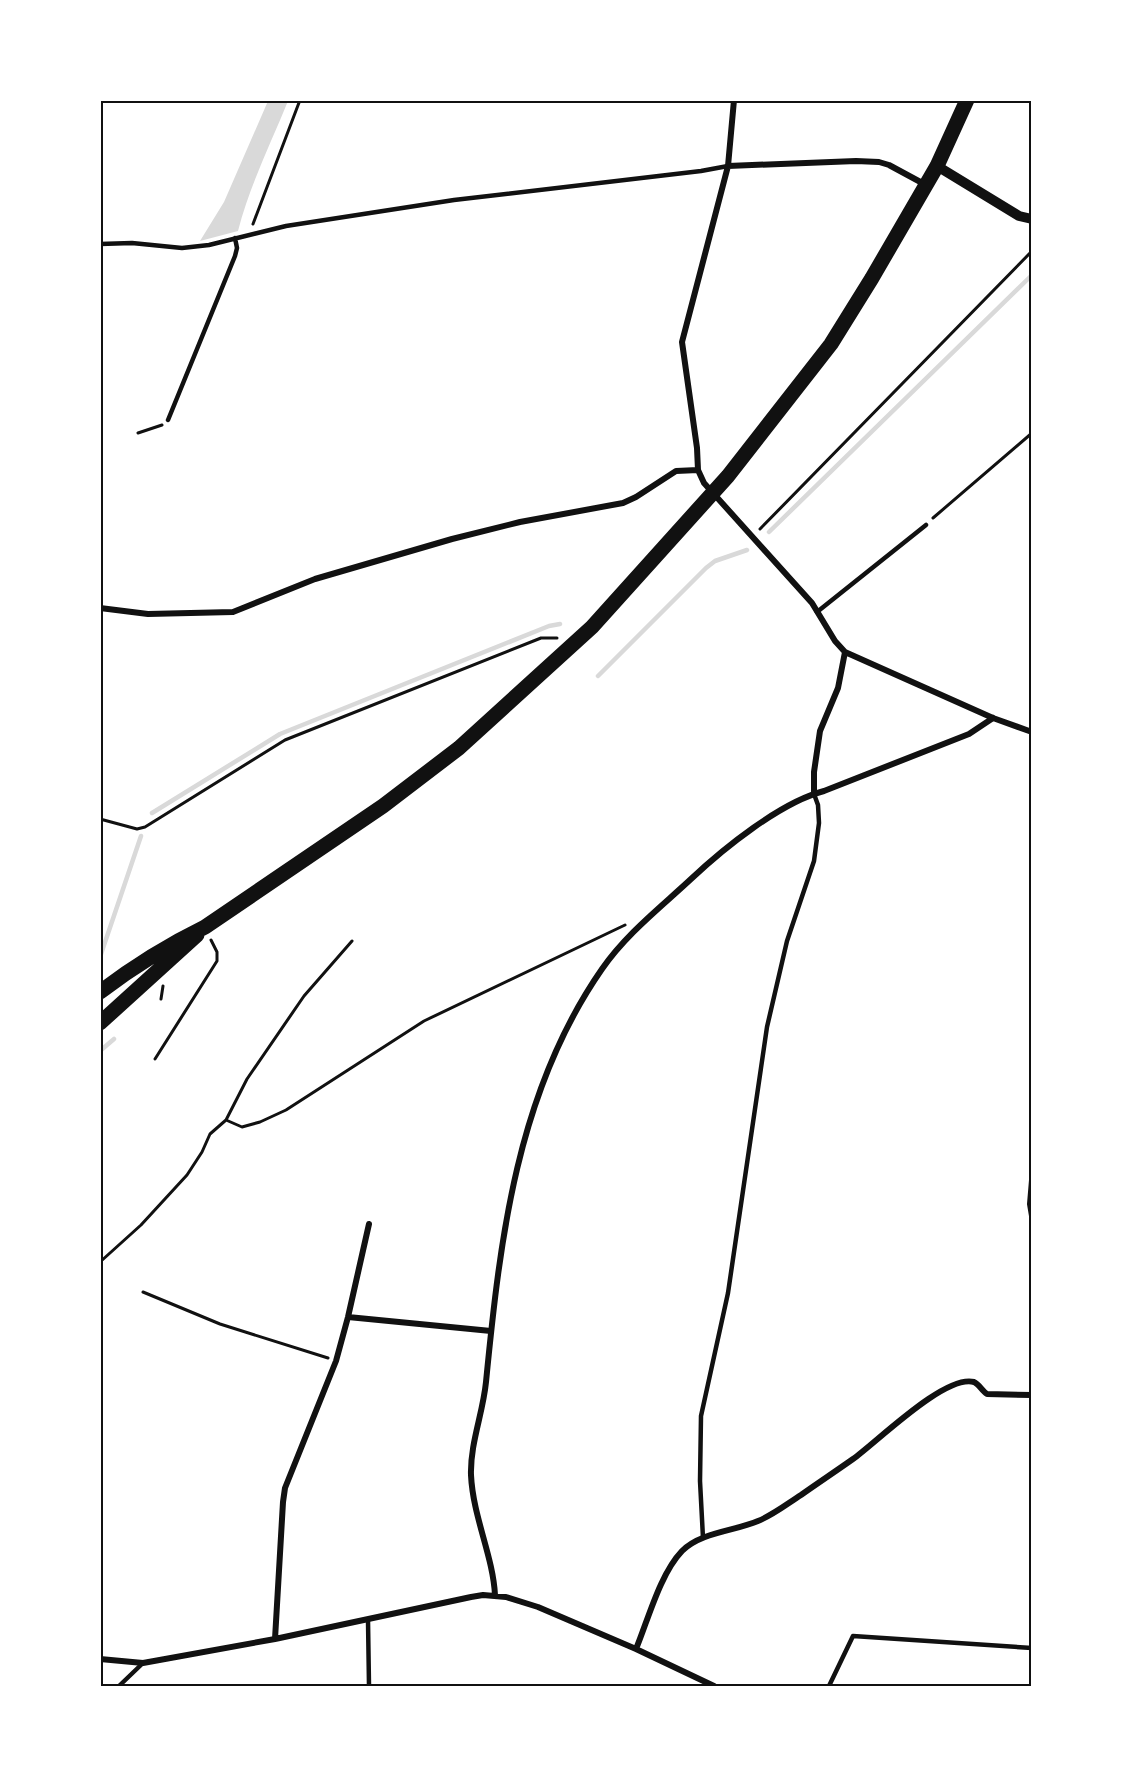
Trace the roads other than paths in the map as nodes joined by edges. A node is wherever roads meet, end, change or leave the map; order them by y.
1 (734, 100) edge
2 (968, 100) edge
3 (728, 166) junction
4 (937, 166) junction
5 (926, 185) junction
6 (1032, 219) edge
7 (235, 238) junction
8 (100, 244) edge
9 (168, 420) road end
10 (698, 470) junction
11 (713, 494) junction
12 (926, 525) road end
13 (100, 608) edge
14 (817, 612) junction
15 (845, 652) junction
16 (993, 718) junction
17 (1032, 732) edge
18 (814, 794) junction
19 (205, 927) junction
20 (100, 992) edge
21 (100, 1023) edge
22 (1032, 1180) edge
23 (1032, 1216) edge
24 (369, 1224) dead end
25 (348, 1317) junction
26 (491, 1331) junction
27 (1032, 1395) edge
28 (703, 1538) junction
29 (495, 1595) junction
30 (368, 1620) junction
31 (275, 1639) junction
32 (1032, 1648) edge
33 (636, 1649) junction
34 (100, 1659) edge
35 (144, 1663) junction
36 (119, 1686) edge
37 (369, 1686) edge
38 (714, 1686) edge
39 (829, 1686) edge

1 - 3 street
2 - 4 highway
3 - 5 street
3 - 7 lane
3 - 10 street
4 - 5 highway
4 - 6 street
5 - 11 highway
7 - 8 lane
7 - 9 lane
10 - 11 street
10 - 13 street
11 - 14 street
11 - 19 highway
12 - 14 lane
14 - 15 street
15 - 16 street
15 - 18 street
16 - 17 street
16 - 18 street
18 - 26 street
18 - 28 lane
19 - 20 highway
19 - 21 highway
22 - 23 street
24 - 25 street
25 - 26 street
25 - 31 street
26 - 29 street
27 - 28 street
28 - 33 street
29 - 30 street
29 - 33 street
30 - 31 street
30 - 37 lane
31 - 35 street
32 - 39 lane
33 - 38 street
34 - 35 street
35 - 36 lane

